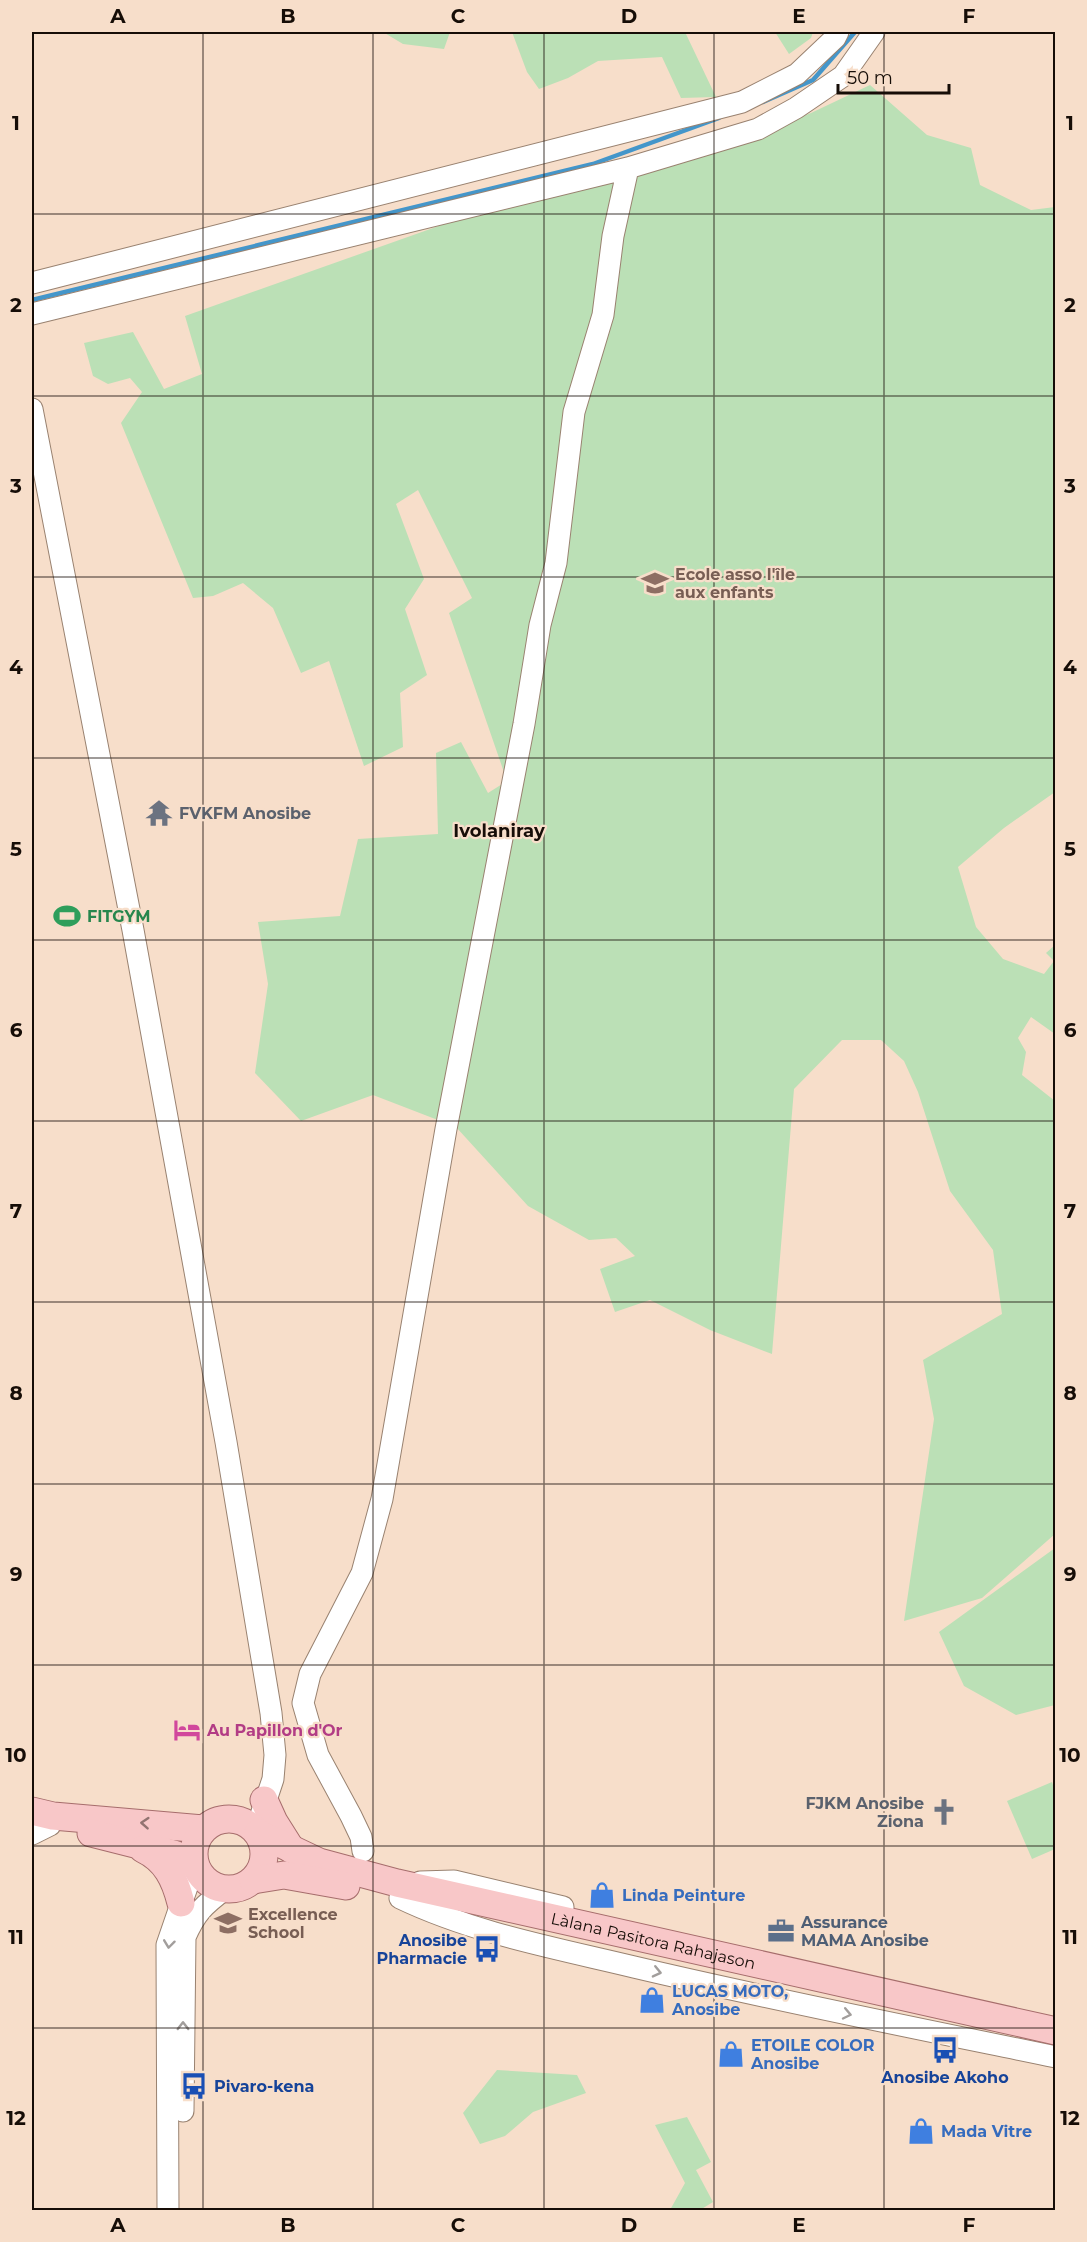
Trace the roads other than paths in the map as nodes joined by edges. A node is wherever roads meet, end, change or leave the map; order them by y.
1 (838, 32) edge
2 (874, 32) edge
3 (628, 168) junction
4 (32, 282) edge
5 (32, 314) edge
6 (32, 409) edge
7 (32, 1797) edge
8 (264, 1800) junction
9 (39, 1821) edge
10 (203, 1828) junction
11 (258, 1833) junction
12 (126, 1840) junction
13 (363, 1851) dead end
14 (294, 1852) junction
15 (196, 1868) junction
16 (253, 1880) junction
17 (225, 1889) junction
18 (398, 1890) junction
19 (181, 1903) junction
20 (1056, 2017) edge
21 (1056, 2031) edge
22 (1056, 2044) edge
23 (1056, 2056) edge
24 (168, 2211) edge
25 (183, 2211) edge

1 - 4 street
2 - 3 street
3 - 5 street
3 - 13 street
6 - 8 street
7 - 9 street
8 - 11 street
8 - 14 main road
10 -> 9 main road
9 - 12 main road
10 - 11 main road
10 - 15 main road
11 - 14 main road, Làlana Pasitora Rahajason
11 - 16 main road
12 - 15 main road
12 - 19 main road
14 - 18 main road, Làlana Pasitora Rahajason
15 - 17 main road
15 - 19 street
16 - 17 main road
16 - 18 main road, Làlana Pasitora Rahajason
25 -> 17 street
18 - 20 street
18 - 21 main road, Làlana Pasitora Rahajason
18 - 22 main road, Làlana Pasitora Rahajason
18 -> 23 street
19 -> 24 street

